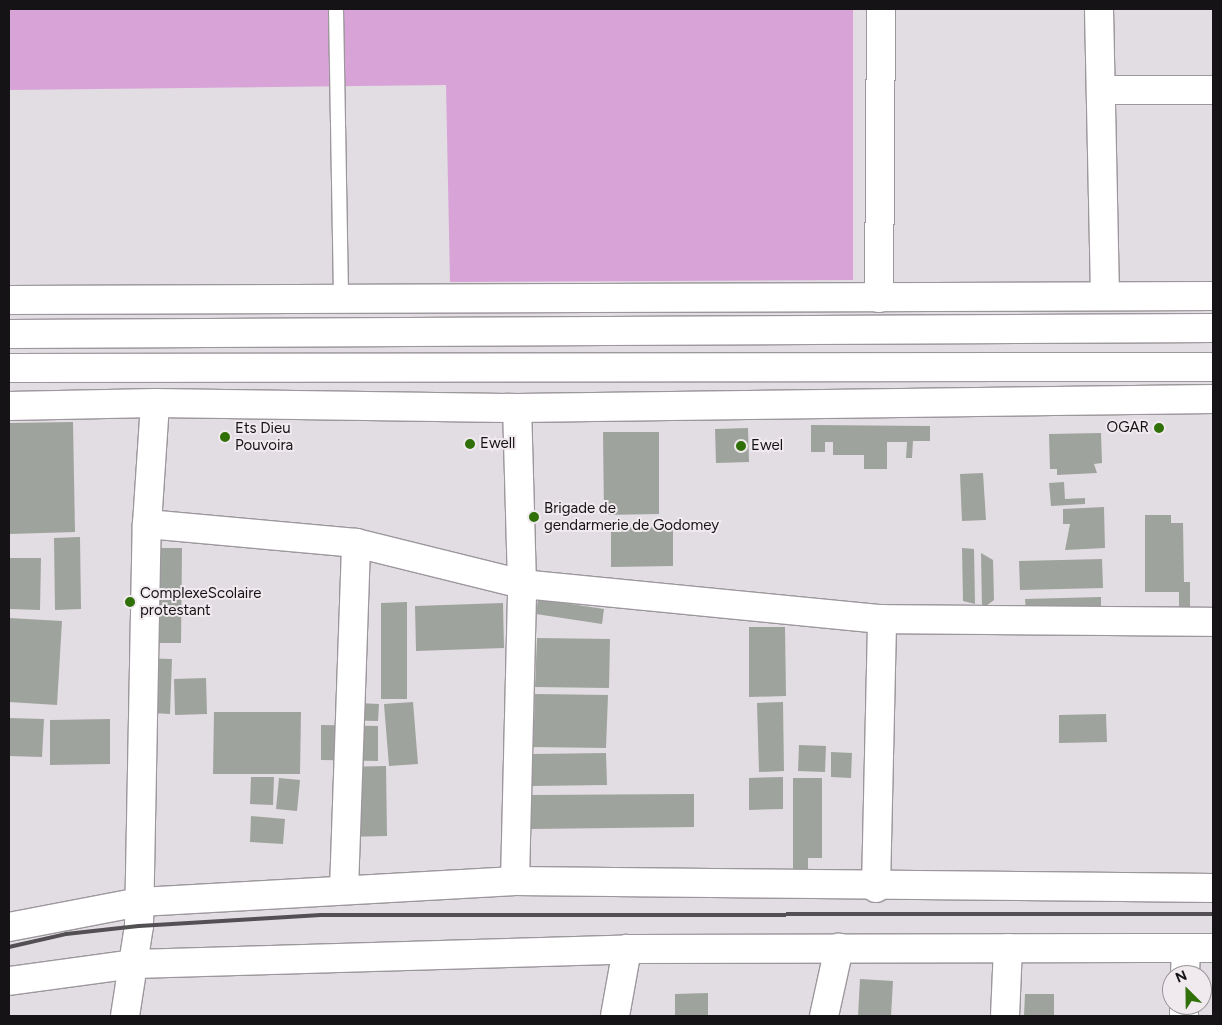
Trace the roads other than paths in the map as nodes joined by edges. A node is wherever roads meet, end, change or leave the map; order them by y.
1 (336, 9) edge
2 (880, 9) edge
3 (1099, 9) edge
4 (1103, 90) junction
5 (1213, 90) edge
6 (1104, 296) junction
7 (1213, 296) edge
8 (879, 298) junction
9 (9, 300) edge
10 (340, 302) junction
11 (1213, 328) edge
12 (9, 334) edge
13 (1213, 367) edge
14 (9, 368) edge
15 (1213, 399) edge
16 (155, 402) junction
17 (9, 406) edge
18 (517, 408) junction
19 (147, 524) junction
20 (356, 543) junction
21 (522, 584) junction
22 (882, 619) junction
23 (1213, 622) edge
24 (515, 881) junction
25 (876, 888) junction
26 (1213, 888) edge
27 (344, 890) junction
28 (140, 902) junction
29 (9, 927) edge
30 (839, 948) junction
31 (1008, 948) junction
32 (1186, 948) junction
33 (1213, 948) edge
34 (627, 949) junction
35 (135, 964) junction
36 (1185, 965) edge
37 (9, 981) edge
38 (125, 1016) edge
39 (616, 1016) edge
40 (824, 1016) edge
41 (1004, 1016) edge

1 - 10 lane
2 - 8 main road
3 - 4 main road
4 - 5 main road
4 - 6 main road
6 - 7 main road
6 - 8 main road
8 - 10 main road
9 - 10 main road
11 - 12 main road
13 - 14 main road
15 - 18 main road
16 - 17 main road
16 - 18 main road
16 - 19 main road
18 - 21 main road
19 - 20 main road
19 - 28 main road
20 - 21 main road
20 - 27 main road
21 - 22 main road
21 - 24 main road
22 - 23 main road
22 - 25 main road
24 - 25 main road
24 - 27 main road
25 - 26 main road
27 - 28 main road
28 - 29 main road
28 - 35 main road
30 - 31 main road
30 - 34 main road
30 - 40 main road
31 - 32 main road
31 - 41 main road
32 - 33 main road
32 - 36 main road
34 - 35 main road
34 - 39 main road
35 - 37 main road
35 - 38 main road

